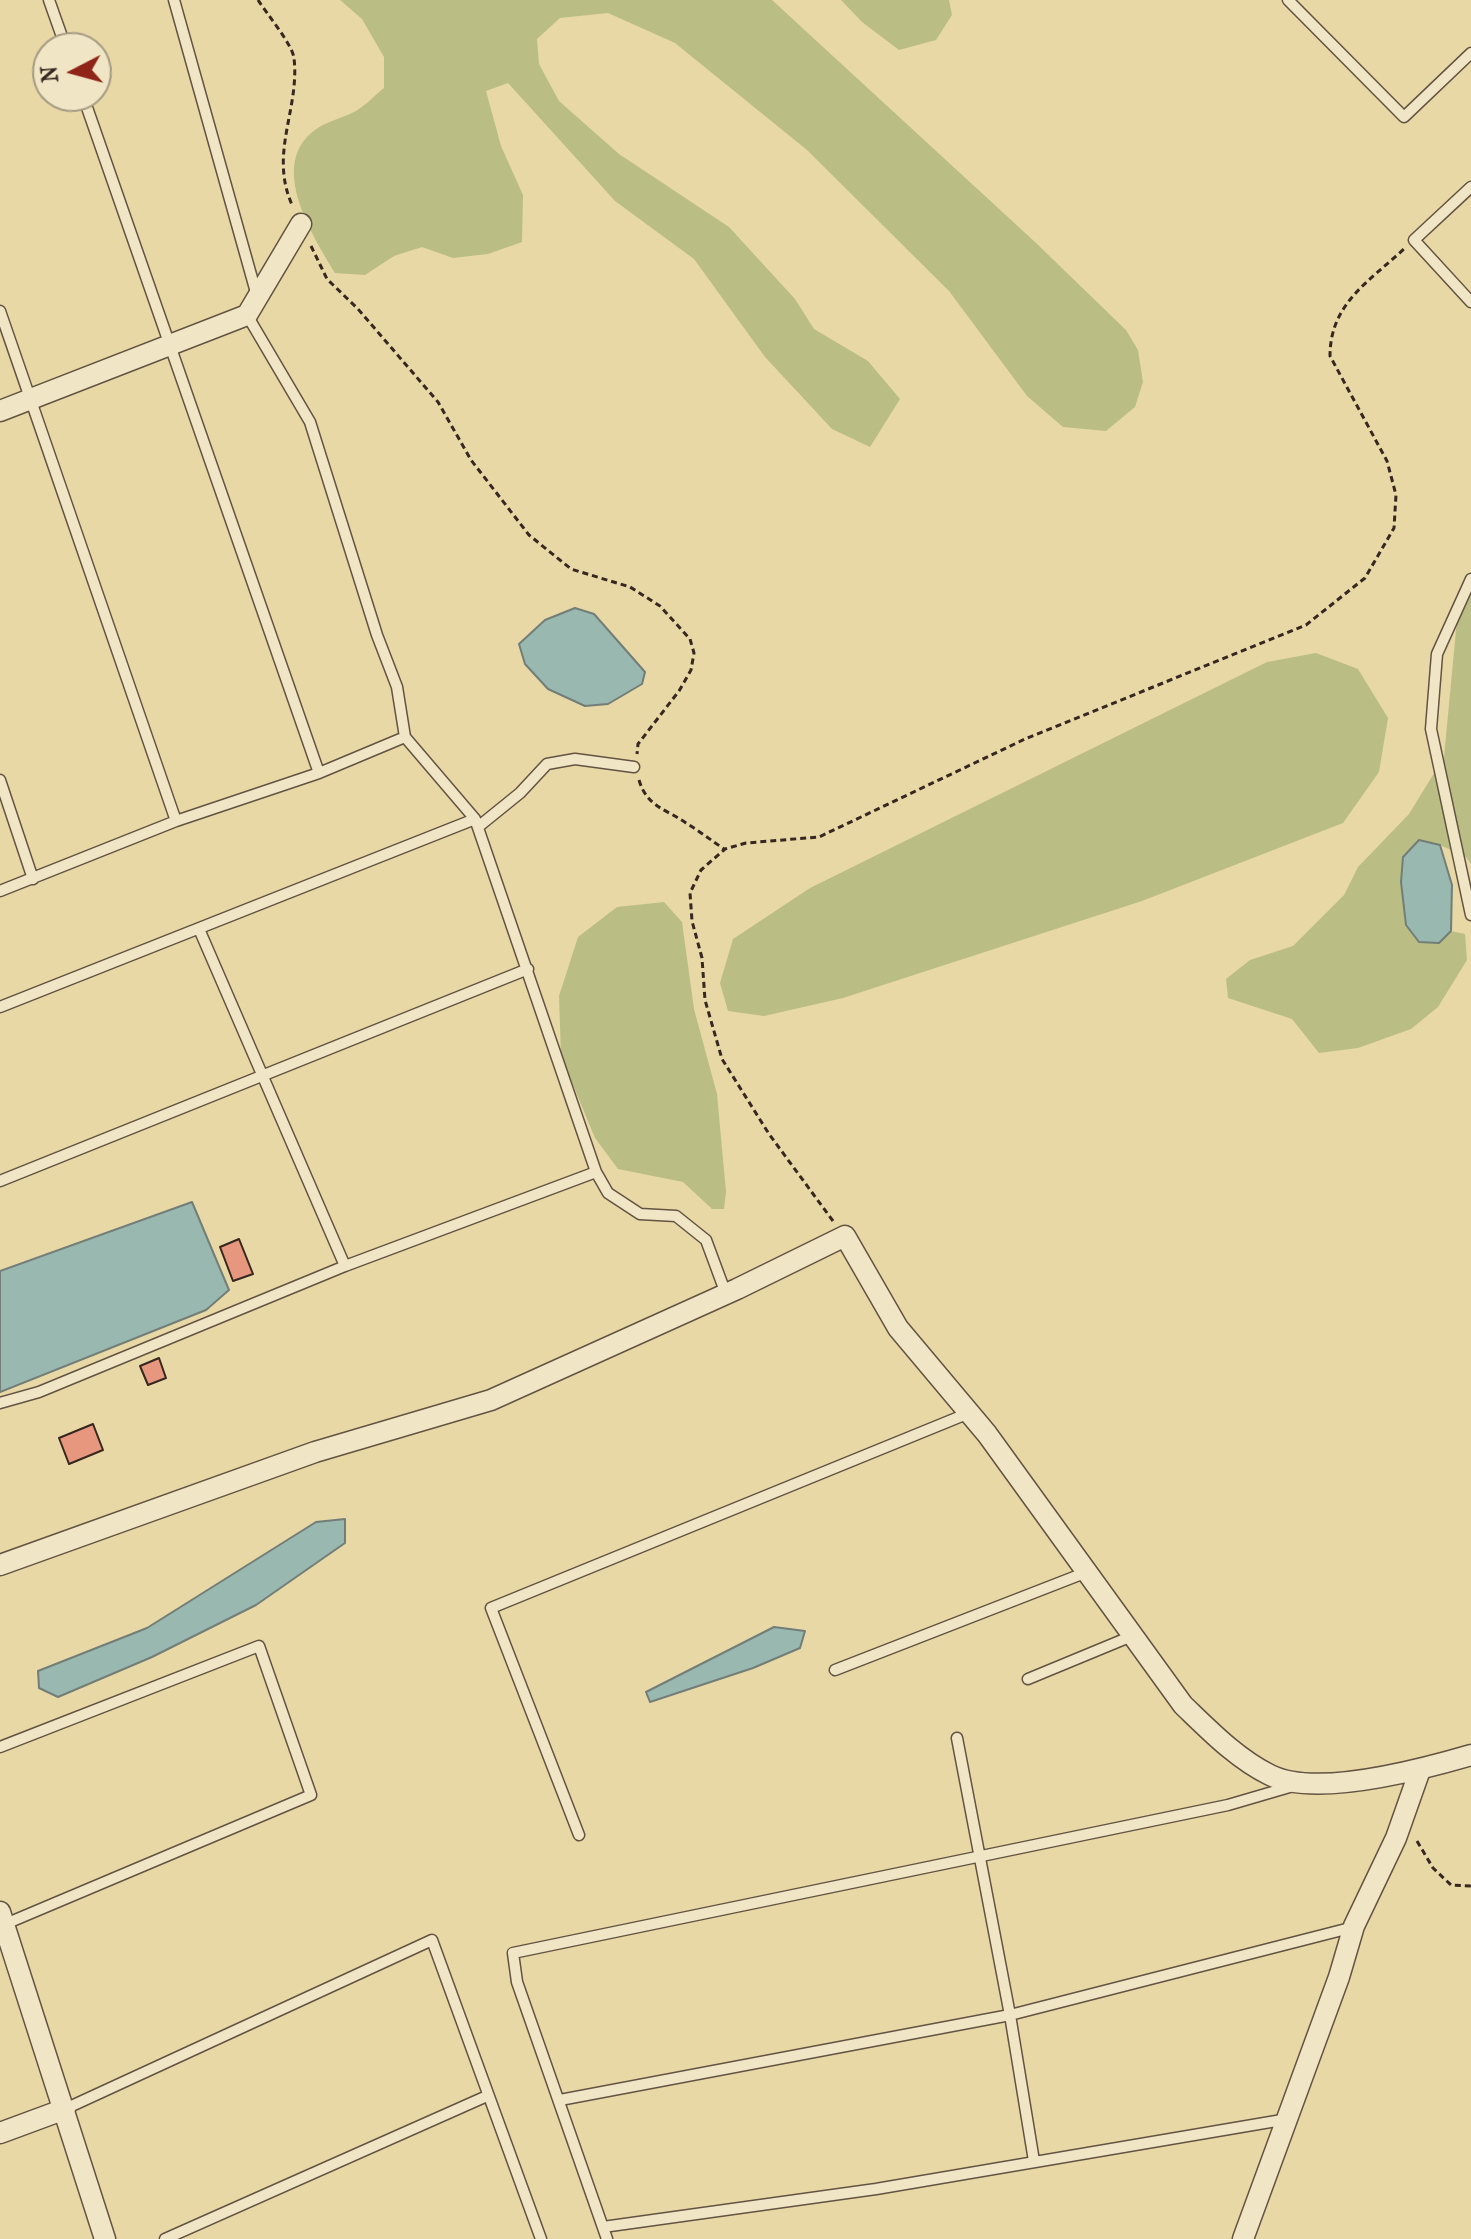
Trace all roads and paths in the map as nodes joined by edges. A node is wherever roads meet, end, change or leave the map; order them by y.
1 (49, 0) edge
2 (174, 0) edge
3 (258, 0) edge
4 (1288, 0) edge
5 (60, 32) edge
6 (1471, 53) edge
7 (89, 112) edge
8 (1471, 187) edge
9 (301, 224) junction
10 (1414, 240) junction
11 (1471, 302) edge
12 (252, 306) junction
13 (0, 311) edge
14 (171, 346) junction
15 (31, 399) junction
16 (0, 411) edge
17 (1471, 579) edge
18 (405, 737) junction
19 (634, 767) junction
20 (319, 773) junction
21 (0, 780) edge
22 (176, 821) junction
23 (477, 823) junction
24 (725, 849) junction
25 (33, 879) junction
26 (0, 891) edge
27 (1471, 915) edge
28 (199, 929) junction
29 (528, 969) junction
30 (0, 1007) edge
31 (264, 1076) junction
32 (596, 1172) junction
33 (0, 1181) edge
34 (845, 1236) junction
35 (345, 1266) junction
36 (726, 1294) junction
37 (0, 1403) edge
38 (969, 1413) junction
39 (0, 1565) edge
40 (1087, 1572) junction
41 (1132, 1636) junction
42 (835, 1670) dead end
43 (1028, 1679) dead end
44 (957, 1738) dead end
45 (0, 1747) edge
46 (1471, 1755) edge
47 (1420, 1770) junction
48 (1299, 1784) junction
49 (1403, 1818) junction
50 (579, 1835) dead end
51 (980, 1857) junction
52 (1471, 1886) edge
53 (1, 1921) edge
54 (1354, 1927) junction
55 (1010, 2015) junction
56 (487, 2096) junction
57 (560, 2100) junction
58 (65, 2109) junction
59 (1288, 2119) junction
60 (0, 2133) edge
61 (1034, 2161) junction
62 (603, 2227) junction
63 (105, 2239) edge
64 (165, 2239) edge
65 (541, 2239) edge
66 (607, 2239) edge
67 (1243, 2239) edge

1 - 5 lane
2 - 12 lane
3 - 9 path
4 - 6 lane
7 - 14 lane
8 - 10 lane
9 - 12 street
9 - 19 path
10 - 11 lane
10 - 24 path
12 - 14 street
12 - 18 lane
13 - 15 lane
14 - 15 street
14 - 20 lane
15 - 16 street
15 - 22 lane
17 - 27 lane
18 - 20 lane
18 - 23 lane
19 - 23 lane
19 - 24 path
20 - 22 lane
21 - 25 lane
22 - 25 lane
23 - 28 lane
23 - 29 lane
24 - 34 path
25 - 26 lane
28 - 30 lane
28 - 31 lane
29 - 31 lane
29 - 32 lane
31 - 33 lane
31 - 35 lane
32 - 35 lane
32 - 36 lane
34 - 36 street
34 - 38 street
35 - 37 lane
36 - 39 street
38 - 40 street
38 - 50 lane
40 - 41 street
40 - 42 lane
41 - 43 lane
41 - 48 street
44 - 51 lane
45 - 53 lane
46 - 47 street
47 - 48 street
47 - 49 street
48 - 51 lane
49 - 52 path
49 - 54 street
51 - 55 lane
51 - 57 lane
53 - 58 street
54 - 55 lane
54 - 59 street
55 - 57 lane
55 - 61 lane
56 - 58 lane
56 - 64 lane
56 - 65 lane
57 - 62 lane
58 - 60 street
58 - 63 street
59 - 61 lane
59 - 67 street
61 - 62 lane
62 - 66 lane

